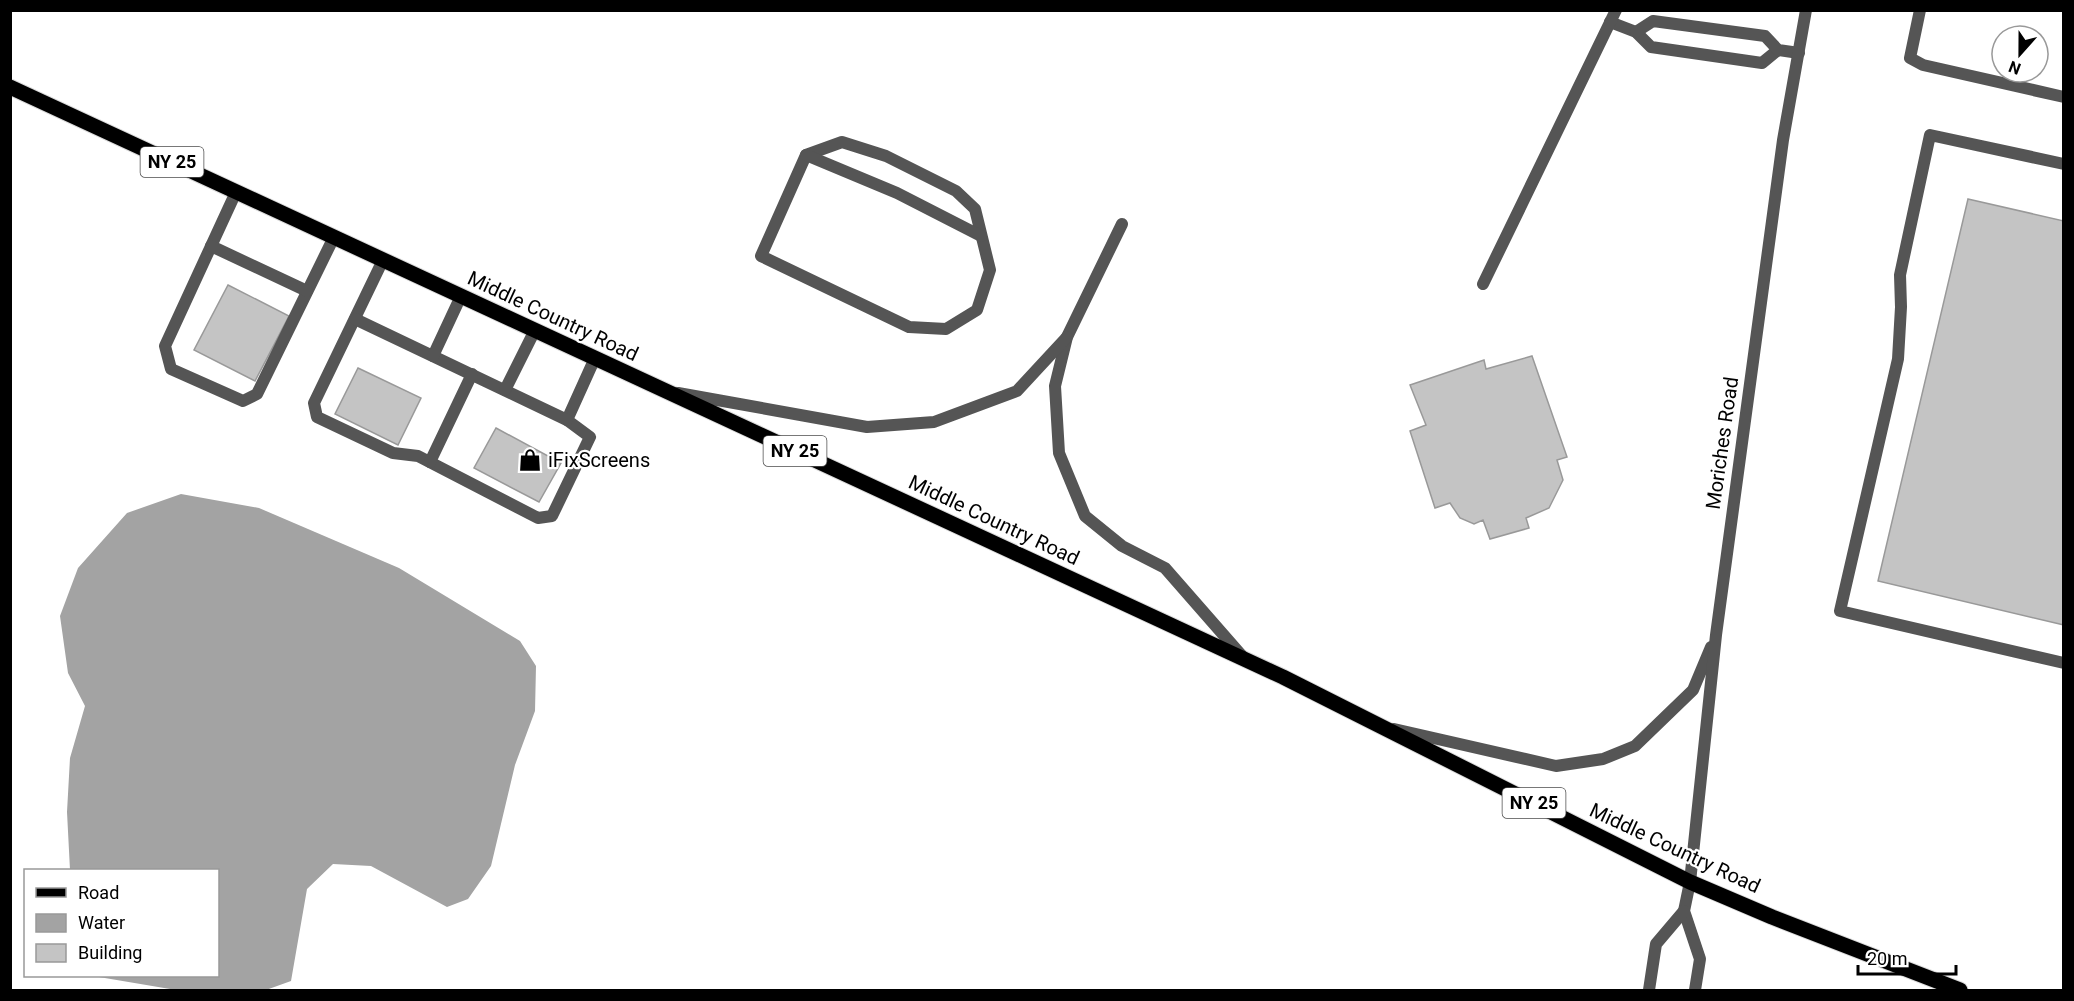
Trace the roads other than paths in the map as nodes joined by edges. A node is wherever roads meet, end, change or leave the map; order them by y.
1 (1616, 10) edge
2 (1806, 10) edge
3 (1920, 10) edge
4 (1610, 22) junction
5 (1636, 32) junction
6 (1778, 50) junction
7 (1799, 53) junction
8 (10, 87) edge
9 (2064, 97) edge
10 (806, 155) junction
11 (2064, 164) edge
12 (236, 192) junction
13 (1122, 224) dead end
14 (981, 236) junction
15 (333, 237) junction
16 (211, 246) junction
17 (383, 260) junction
18 (1483, 284) dead end
19 (307, 291) junction
20 (461, 296) junction
21 (355, 318) junction
22 (534, 330) junction
23 (1067, 337) junction
24 (433, 356) junction
25 (595, 358) junction
26 (472, 374) junction
27 (505, 390) junction
28 (665, 390) junction
29 (567, 420) junction
30 (430, 462) junction
31 (1716, 635) junction
32 (1245, 660) junction
33 (2064, 663) edge
34 (1377, 725) junction
35 (1690, 882) junction
36 (1684, 911) junction
37 (1649, 990) edge
38 (1695, 990) edge
39 (1960, 990) edge

1 - 4 street
2 - 7 street, Moriches Road
3 - 9 street
4 - 5 street
4 - 18 street
5 - 6 street
5 - 6 street
6 - 7 street
7 - 31 street, Moriches Road
8 - 12 main road, Middle Country Road / NY 25
10 - 14 street
10 - 14 street
10 - 14 street
11 - 33 street
12 - 15 main road, Middle Country Road / NY 25
12 - 16 street
13 - 23 street
15 - 17 main road, Middle Country Road / NY 25
15 - 19 street
16 - 19 street
16 - 19 street
17 - 20 main road, Middle Country Road / NY 25
17 - 21 street
20 - 22 main road, Middle Country Road / NY 25
20 - 24 street
21 - 24 street
21 - 30 street
22 - 25 main road, Middle Country Road / NY 25
22 - 27 street
23 - 28 street
23 - 32 street
24 - 26 street
25 - 28 main road, Middle Country Road / NY 25
25 - 29 street
26 - 27 street
26 - 30 street
27 - 29 street
28 - 32 main road, Middle Country Road / NY 25
29 - 30 street
31 - 34 street
31 - 35 street, Moriches Road
32 - 34 main road, Middle Country Road / NY 25
34 - 35 main road, Middle Country Road / NY 25
35 - 36 street, Moriches Road
35 - 39 main road, Middle Country Road / NY 25
36 - 37 street
36 - 38 street

